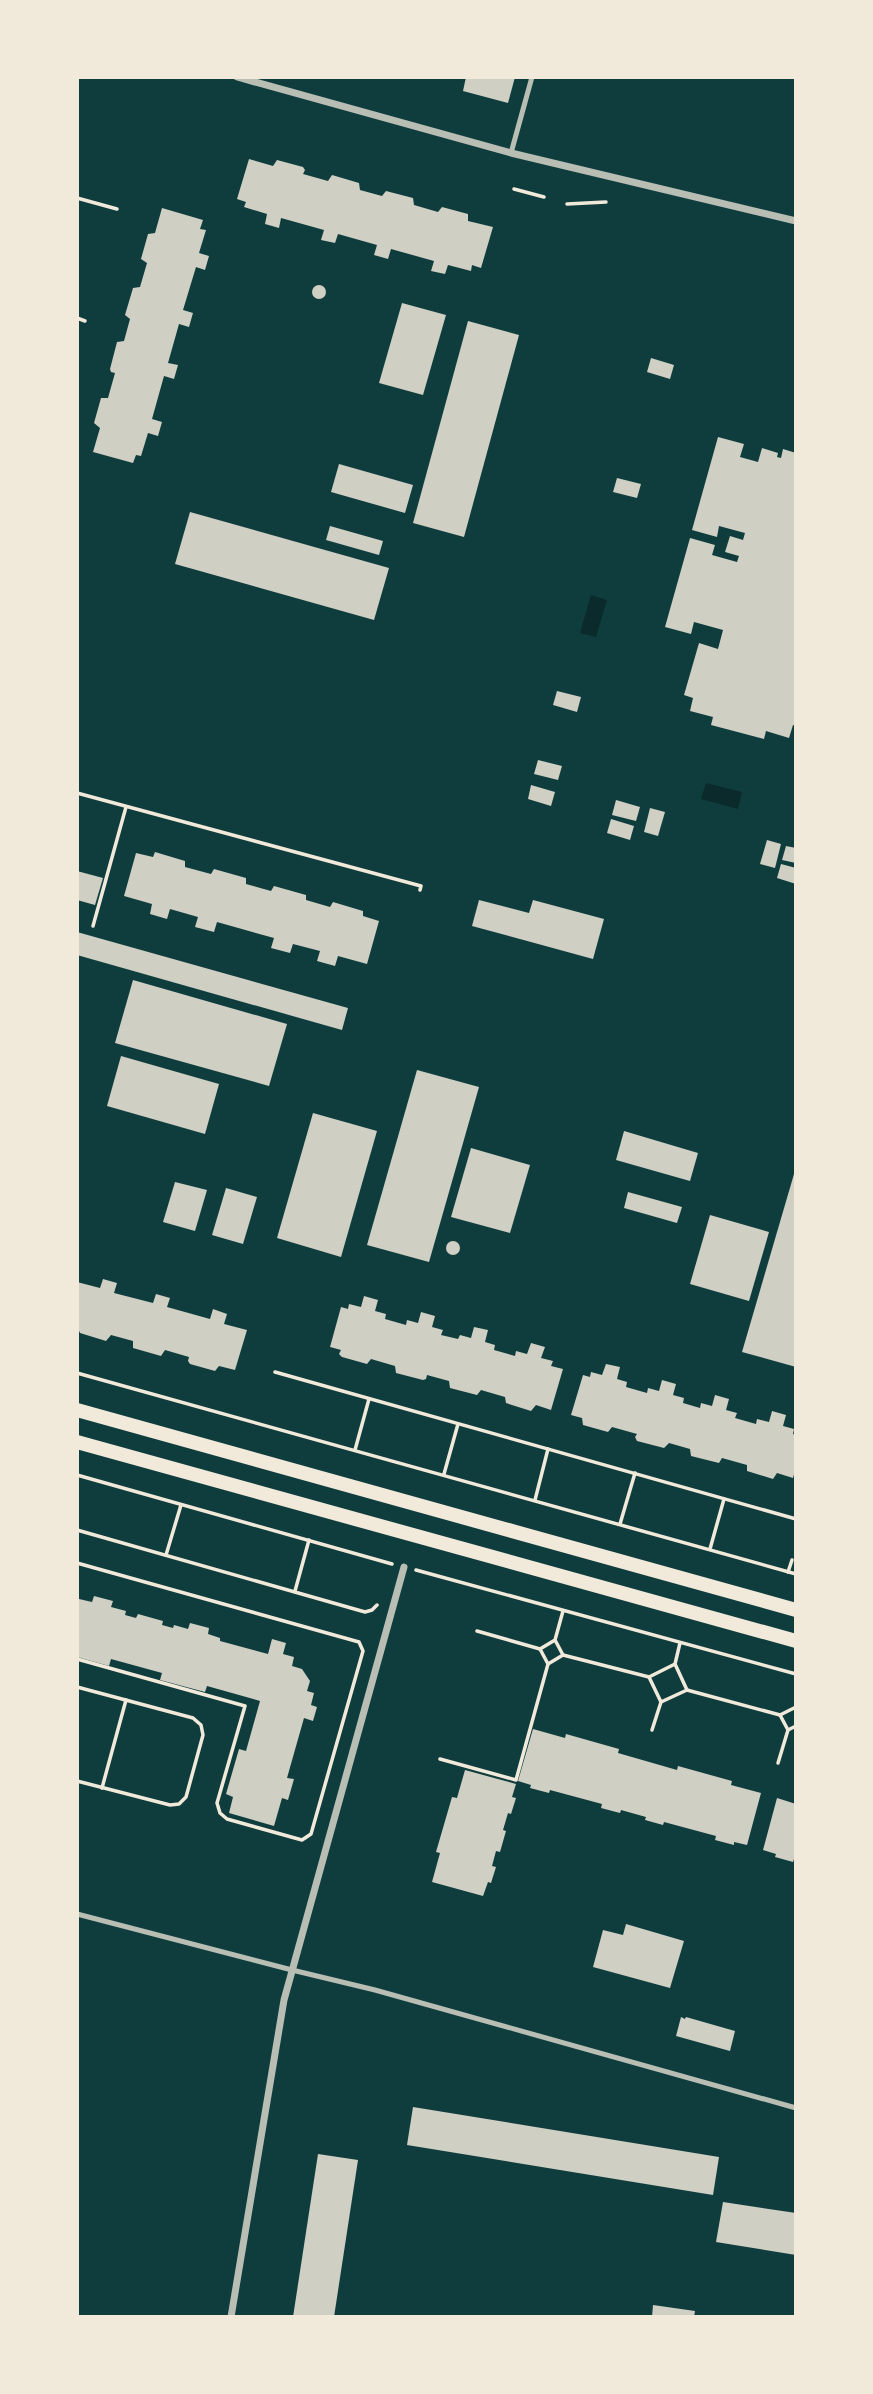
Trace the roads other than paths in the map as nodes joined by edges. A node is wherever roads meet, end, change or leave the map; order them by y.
1 (237, 77) edge
2 (532, 77) edge
3 (512, 153) junction
4 (796, 221) edge
5 (77, 1410) edge
6 (77, 1442) edge
7 (404, 1567) road end
8 (796, 1610) edge
9 (796, 1641) edge
10 (77, 1914) edge
11 (292, 1970) junction
12 (796, 2108) edge
13 (231, 2317) edge

1 - 3 street
2 - 3 lane
3 - 4 street
5 - 8 main road
6 - 9 main road
7 - 11 street
10 - 11 lane
11 - 12 lane
11 - 13 street

